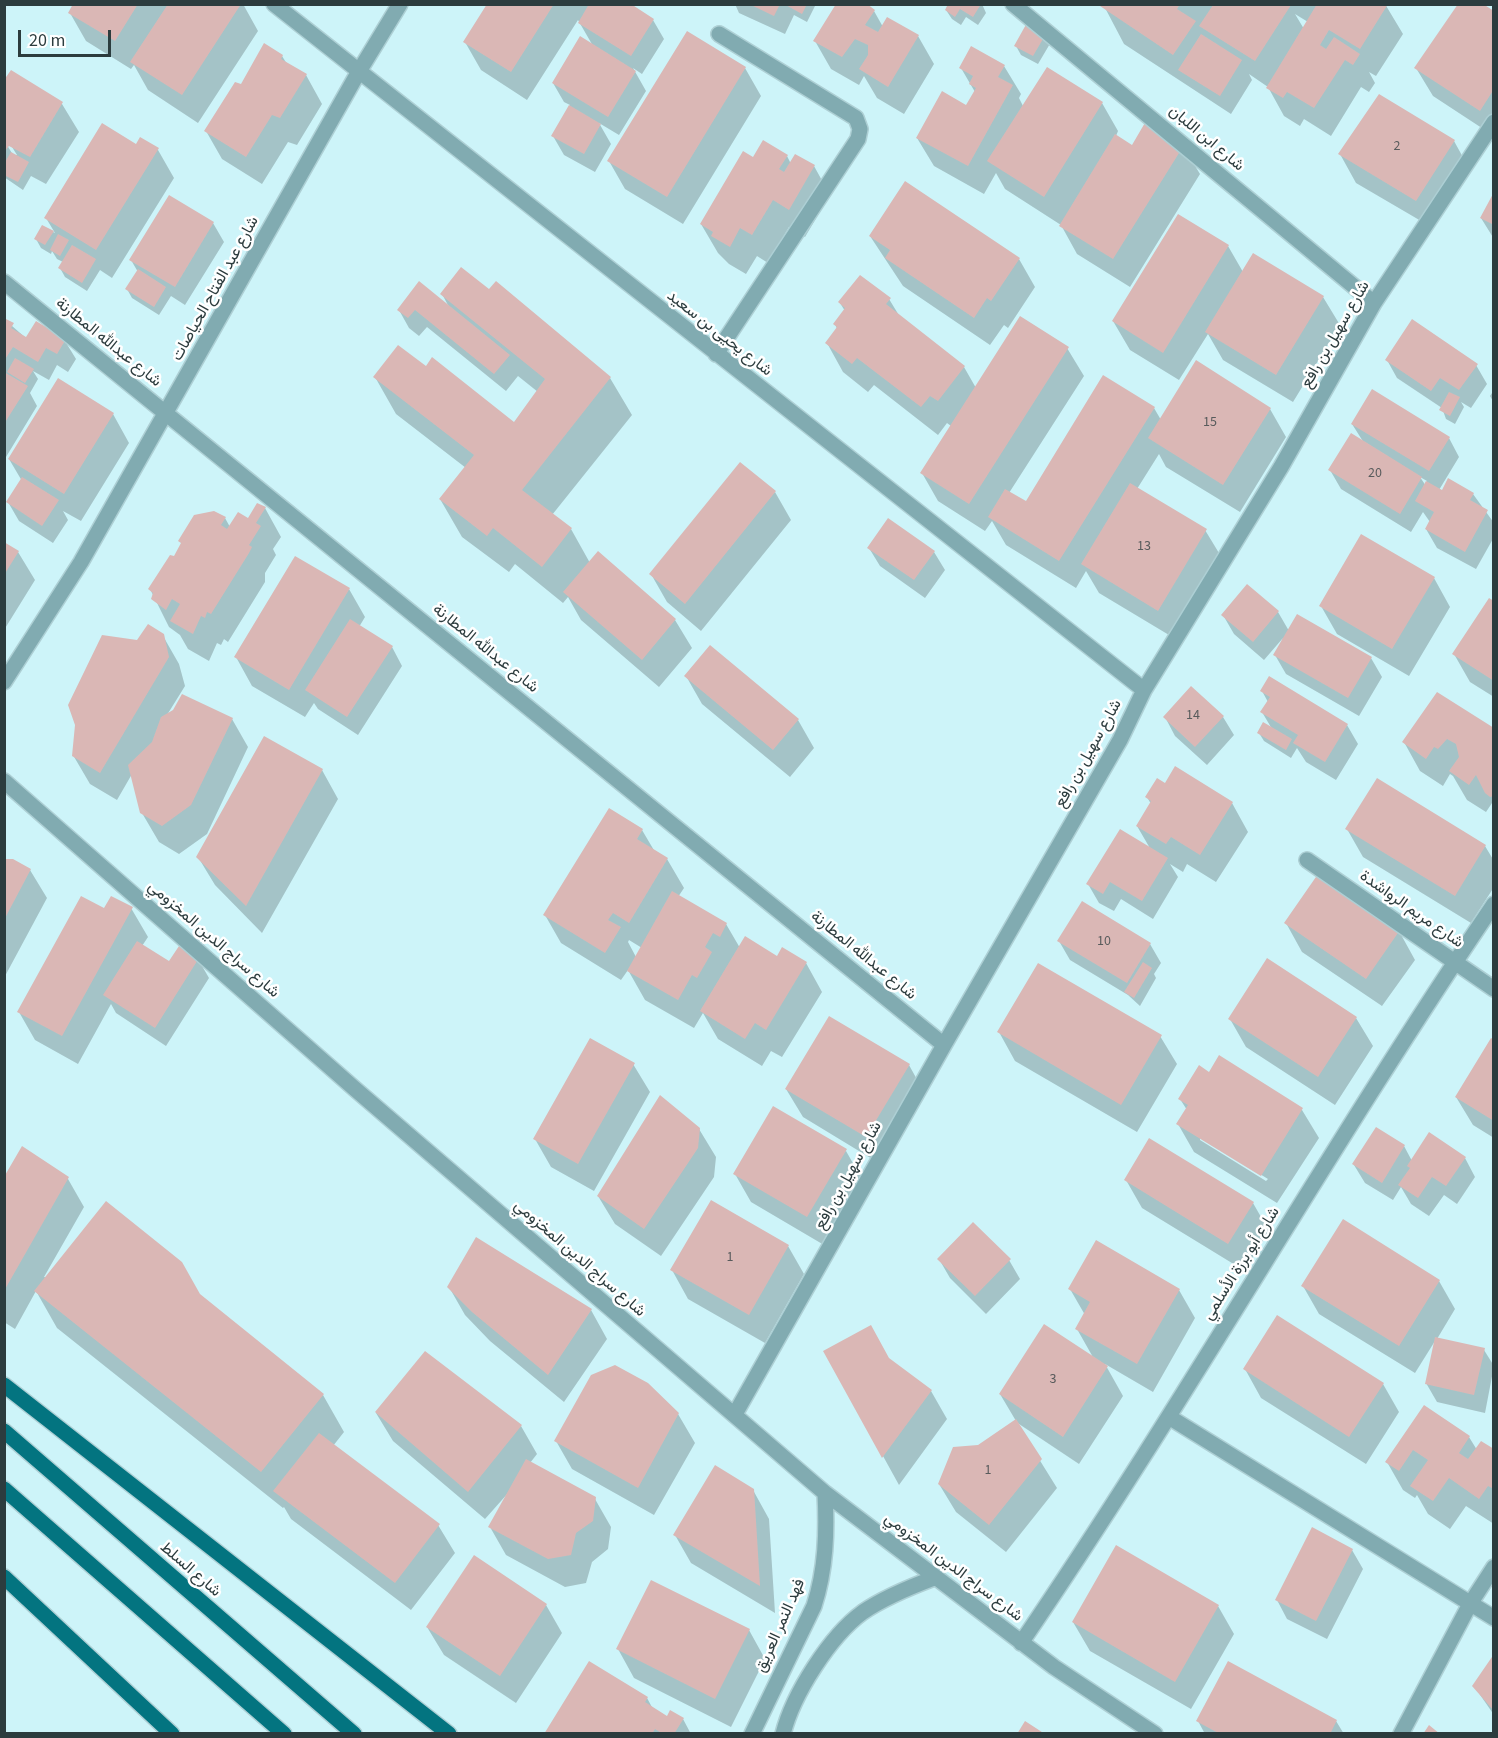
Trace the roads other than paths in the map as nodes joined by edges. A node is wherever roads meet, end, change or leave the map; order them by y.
1 (274, 4) edge
2 (400, 4) edge
3 (1013, 4) edge
4 (719, 34) dead end
5 (358, 73) junction
6 (1494, 122) edge
7 (4, 282) edge
8 (1374, 303) junction
9 (716, 354) junction
10 (167, 413) junction
11 (4, 682) edge
12 (1144, 690) junction
13 (4, 781) edge
14 (1308, 860) dead end
15 (1494, 904) edge
16 (1454, 962) junction
17 (1494, 989) edge
18 (944, 1045) junction
19 (4, 1385) edge
20 (735, 1414) junction
21 (1169, 1418) junction
22 (4, 1431) edge
23 (4, 1489) edge
24 (825, 1493) junction
25 (1494, 1567) edge
26 (4, 1577) edge
27 (934, 1578) junction
28 (1470, 1604) junction
29 (1494, 1618) edge
30 (1021, 1643) junction
31 (779, 1676) junction
32 (801, 1688) junction
33 (172, 1734) edge
34 (284, 1734) edge
35 (354, 1734) edge
36 (449, 1734) edge
37 (752, 1734) edge
38 (783, 1734) edge
39 (1155, 1734) edge
40 (1401, 1734) edge

1 - 5 street, شارع يحيى بن سعيد
2 - 5 street, شارع عبد الفتاح الحياصات
3 - 8 street, شارع ابن اللبان
4 - 9 street
5 - 9 street, شارع يحيى بن سعيد
5 - 10 street, شارع عبد الفتاح الحياصات
6 - 8 street, شارع سهيل بن رافع
7 - 10 street, شارع عبدالله المطارنة
8 - 12 street, شارع سهيل بن رافع
9 - 12 street, شارع يحيى بن سعيد
10 - 11 street, شارع عبد الفتاح الحياصات
10 - 18 street, شارع عبدالله المطارنة
12 - 18 street, شارع سهيل بن رافع
13 - 20 street, شارع سراج الدين المخزومي
14 - 16 street, شارع مريم الرواشدة
15 - 16 street, شارع أبو برزة الأسلمي
16 - 17 street, شارع مريم الرواشدة
16 - 21 street, شارع أبو برزة الأسلمي
18 - 20 street, شارع سهيل بن رافع
19 - 36 main road
20 - 24 street, شارع سراج الدين المخزومي
21 - 28 street
21 - 30 street, شارع أبو برزة الأسلمي
22 - 35 main road, شارع السلط
23 - 34 main road
24 - 27 street, شارع سراج الدين المخزومي
24 - 31 street, فهد النمر العريق
25 - 28 street
26 - 33 main road
27 - 30 street, شارع سراج الدين المخزومي
27 - 32 street
28 - 29 street
28 - 40 street
30 - 39 street, شارع سراج الدين المخزومي
31 - 32 street
31 - 37 street, فهد النمر العريق
32 - 38 street

